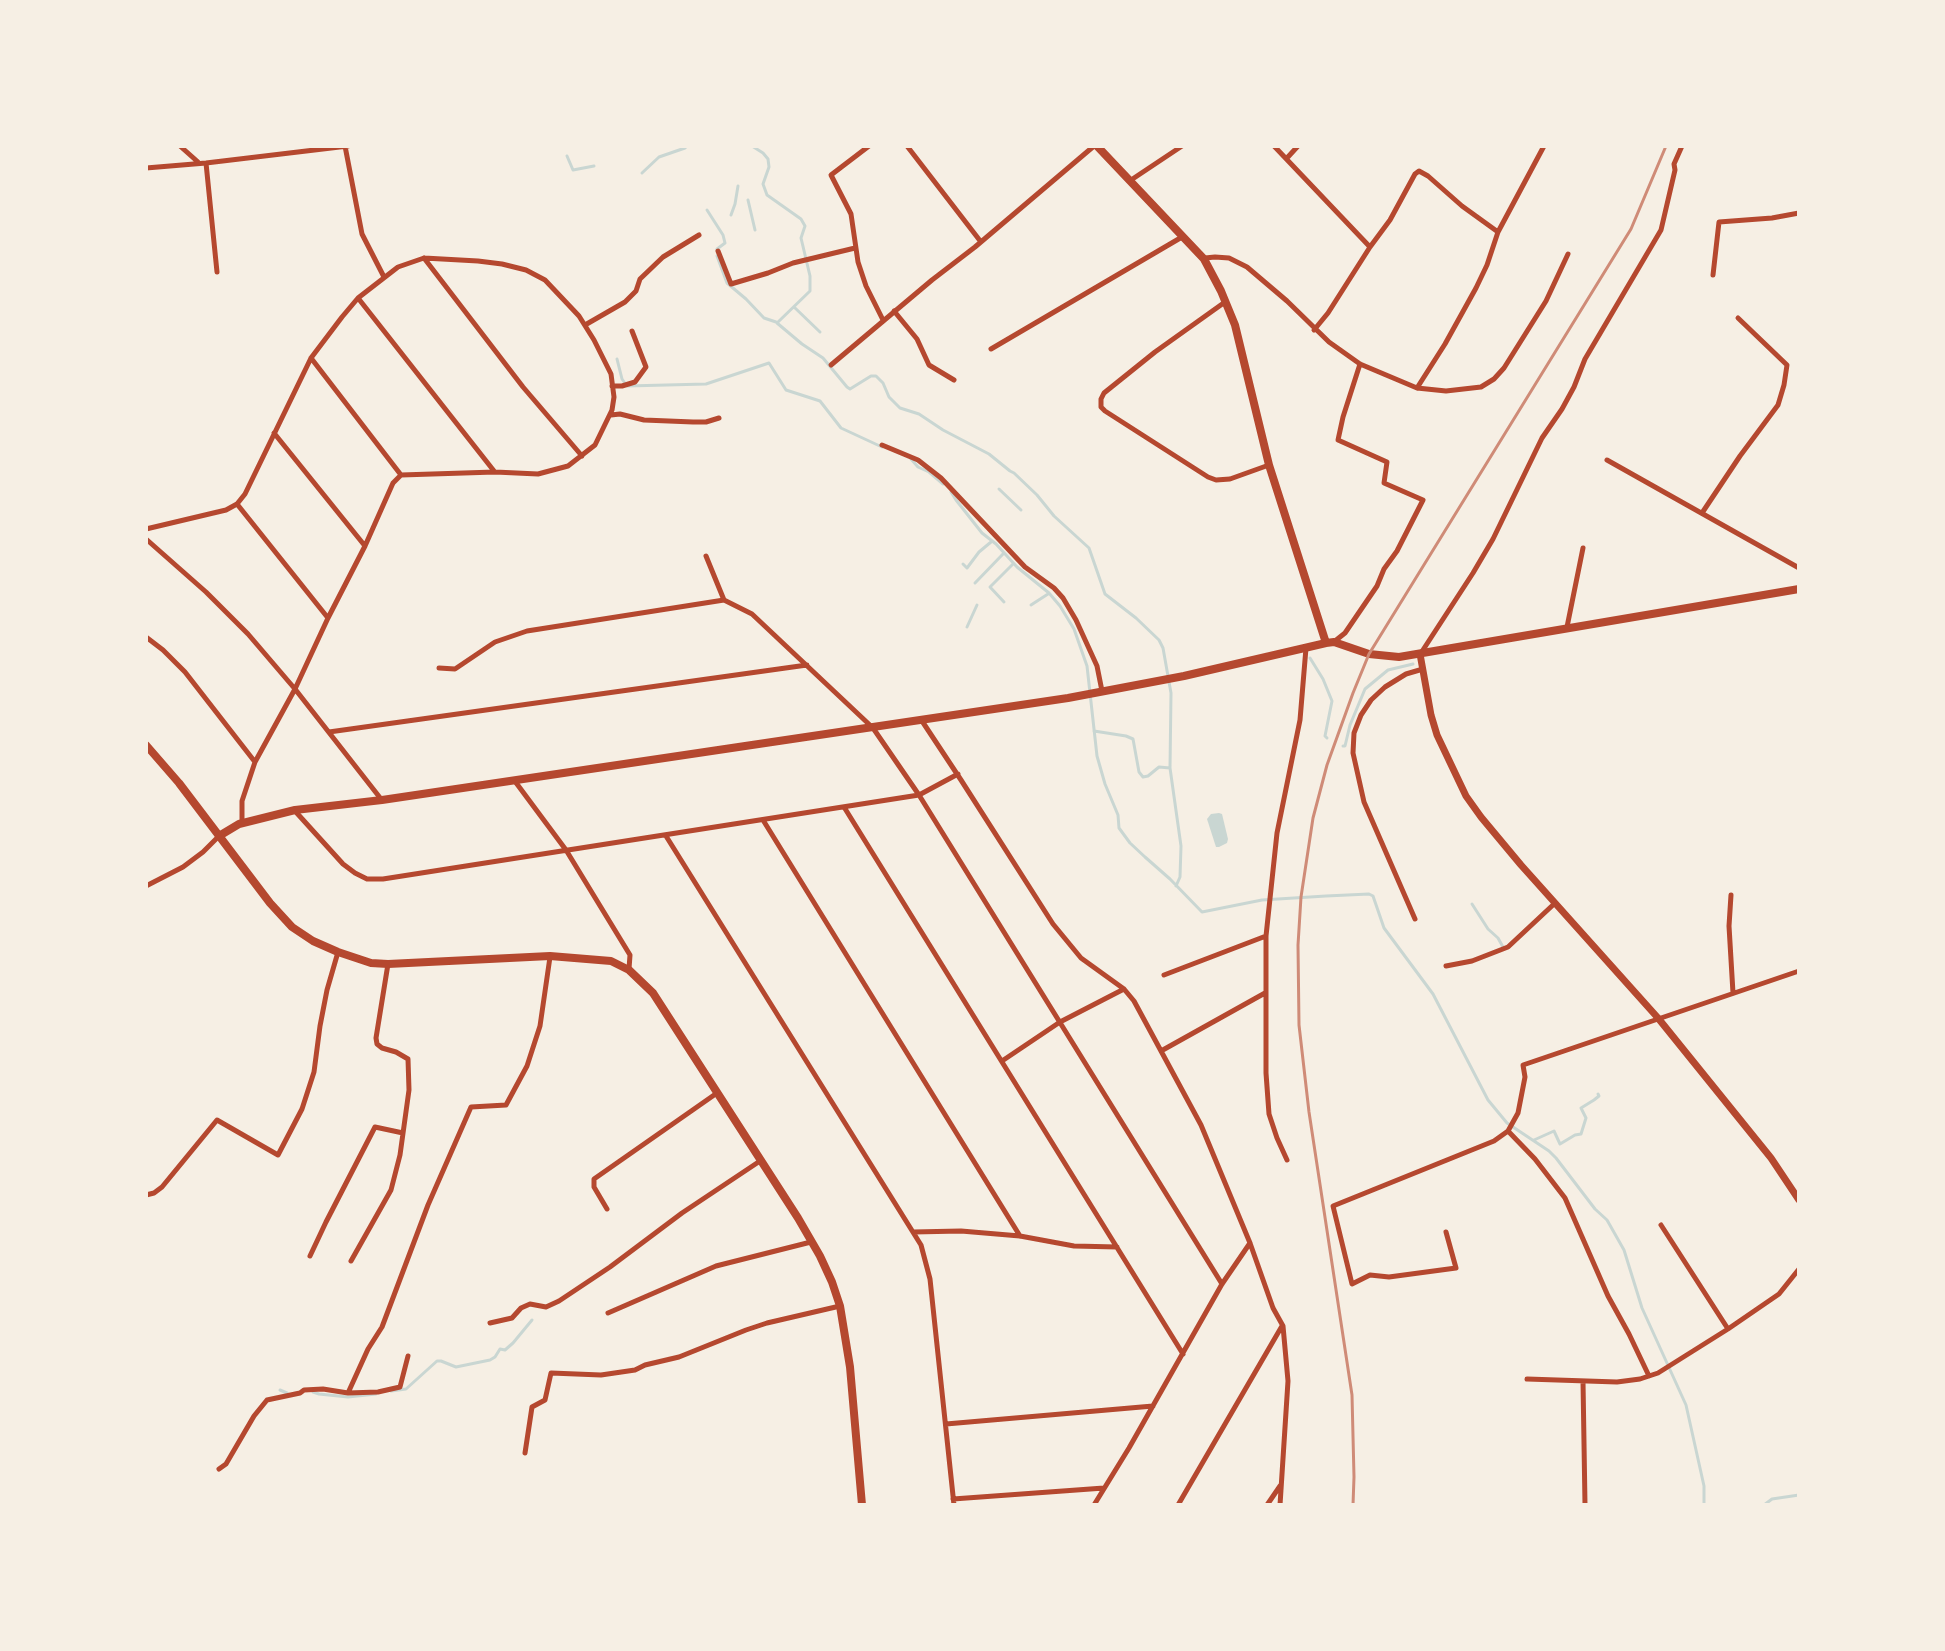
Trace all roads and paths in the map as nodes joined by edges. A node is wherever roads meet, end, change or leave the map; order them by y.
1 (180, 146) edge
2 (346, 146) edge
3 (869, 146) edge
4 (907, 146) edge
5 (1096, 146) edge
6 (1182, 146) edge
7 (1274, 146) edge
8 (1298, 146) edge
9 (1544, 146) edge
10 (1682, 146) edge
11 (295, 148) edge
12 (1287, 158) junction
13 (202, 163) junction
14 (146, 168) edge
15 (1131, 180) junction
16 (1799, 213) edge
17 (1498, 232) junction
18 (699, 235) dead end
19 (1183, 236) junction
20 (981, 242) junction
21 (1370, 247) junction
22 (855, 248) junction
23 (718, 251) dead end
24 (1568, 254) dead end
25 (424, 258) junction
26 (1204, 259) junction
27 (217, 272) dead end
28 (1713, 275) dead end
29 (384, 277) junction
30 (358, 298) junction
31 (1226, 302) junction
32 (894, 311) junction
33 (1738, 318) dead end
34 (883, 320) junction
35 (585, 325) junction
36 (1314, 330) junction
37 (632, 331) dead end
38 (991, 349) dead end
39 (311, 358) junction
40 (1360, 364) junction
41 (831, 365) dead end
42 (954, 380) dead end
43 (612, 386) junction
44 (1417, 388) junction
45 (610, 416) junction
46 (719, 418) dead end
47 (274, 433) junction
48 (882, 445) dead end
49 (582, 456) junction
50 (1607, 460) dead end
51 (1269, 465) junction
52 (495, 472) junction
53 (401, 475) junction
54 (237, 504) junction
55 (1702, 513) junction
56 (146, 529) edge
57 (146, 539) edge
58 (365, 546) junction
59 (1583, 548) dead end
60 (706, 556) dead end
61 (1799, 568) edge
62 (1799, 589) edge
63 (724, 600) junction
64 (328, 618) junction
65 (1567, 627) junction
66 (146, 637) edge
67 (1330, 642) junction
68 (1306, 647) junction
69 (1420, 654) junction
70 (807, 665) junction
71 (439, 668) dead end
72 (1423, 669) junction
73 (295, 689) junction
74 (1102, 692) junction
75 (922, 721) junction
76 (873, 728) junction
77 (329, 732) junction
78 (146, 745) edge
79 (255, 762) junction
80 (958, 774) junction
81 (514, 780) junction
82 (919, 795) junction
83 (382, 800) junction
84 (844, 807) junction
85 (295, 810) junction
86 (763, 820) junction
87 (242, 823) junction
88 (219, 836) junction
89 (666, 836) junction
90 (566, 850) junction
91 (146, 886) edge
92 (1731, 895) dead end
93 (1554, 904) junction
94 (1415, 919) dead end
95 (1266, 936) junction
96 (338, 952) junction
97 (550, 956) junction
98 (388, 964) junction
99 (1446, 966) dead end
100 (629, 970) junction
101 (1799, 971) edge
102 (1164, 975) dead end
103 (1124, 989) junction
104 (1266, 993) junction
105 (1733, 993) junction
106 (1658, 1018) junction
107 (1060, 1022) junction
108 (1161, 1051) junction
109 (1002, 1061) junction
110 (717, 1092) junction
111 (1510, 1128) junction
112 (403, 1133) junction
113 (1287, 1160) dead end
114 (761, 1161) junction
115 (146, 1195) edge
116 (1799, 1200) edge
117 (607, 1209) dead end
118 (1661, 1225) dead end
119 (912, 1232) junction
120 (1446, 1232) dead end
121 (1020, 1236) junction
122 (812, 1242) junction
123 (1250, 1243) junction
124 (1117, 1247) junction
125 (310, 1256) dead end
126 (351, 1261) dead end
127 (1799, 1269) edge
128 (1222, 1284) junction
129 (840, 1306) junction
130 (608, 1313) dead end
131 (490, 1323) dead end
132 (1283, 1326) junction
133 (1728, 1329) junction
134 (1183, 1354) junction
135 (408, 1356) dead end
136 (1649, 1376) junction
137 (1527, 1379) dead end
138 (1583, 1381) junction
139 (348, 1393) junction
140 (1153, 1406) junction
141 (946, 1424) junction
142 (525, 1453) dead end
143 (219, 1469) dead end
144 (1281, 1484) junction
145 (1104, 1488) junction
146 (953, 1502) edge
147 (862, 1505) edge
148 (1094, 1505) edge
149 (1178, 1505) edge
150 (1267, 1505) edge
151 (1280, 1505) edge
152 (1585, 1505) edge

1 - 13 street
2 - 11 street
2 - 29 street
3 - 22 street
4 - 20 street
5 - 15 main road
5 - 20 street
6 - 15 street
7 - 12 street
8 - 12 street
9 - 17 street
10 - 69 street
11 - 13 street
12 - 21 street
13 - 14 street
13 - 27 street
15 - 19 main road
16 - 28 street
17 - 21 street
17 - 44 street
18 - 35 street
19 - 26 main road
19 - 38 street
20 - 32 street
21 - 36 street
22 - 23 street
22 - 34 street
24 - 44 street
25 - 29 street
25 - 35 street
25 - 49 street
26 - 31 main road
26 - 36 street
29 - 30 street
30 - 39 street
30 - 52 street
31 - 51 main road
31 - 51 street
32 - 34 street
32 - 42 street
33 - 55 street
34 - 41 street
35 - 43 street
36 - 40 street
37 - 43 street
39 - 47 street
39 - 53 street
40 - 44 street
40 - 67 street
43 - 45 street
45 - 46 street
45 - 49 street
47 - 54 street
47 - 58 street
48 - 74 street
49 - 52 street
50 - 55 street
51 - 67 main road
52 - 53 street
53 - 58 street
54 - 56 street
54 - 64 street
55 - 61 street
57 - 73 street
58 - 64 street
59 - 65 street
60 - 63 street
62 - 65 main road
63 - 70 street
63 - 71 street
64 - 73 street
65 - 69 main road
66 - 79 street
67 - 68 main road
67 - 69 main road
68 - 74 main road
68 - 95 street
69 - 72 street
70 - 76 street
70 - 77 street
72 - 93 street
72 - 94 street
73 - 77 street
73 - 79 street
74 - 75 main road
75 - 76 main road
75 - 80 street
76 - 81 main road
76 - 82 street
77 - 83 street
78 - 88 main road
79 - 87 street
80 - 82 street
80 - 103 street
81 - 83 main road
81 - 90 street
82 - 84 street
82 - 107 street
83 - 85 main road
84 - 86 street
84 - 109 street
85 - 87 main road
85 - 90 street
86 - 89 street
86 - 121 street
87 - 88 main road
88 - 91 street
88 - 96 main road
89 - 90 street
89 - 119 street
90 - 100 street
92 - 105 street
93 - 99 street
93 - 106 street
95 - 102 street
95 - 104 street
96 - 98 main road
96 - 115 street
97 - 98 main road
97 - 100 main road
97 - 139 street
98 - 112 street
100 - 110 main road
101 - 105 street
103 - 107 street
103 - 108 street
104 - 108 street
104 - 113 street
105 - 106 street
106 - 111 street
106 - 116 street
107 - 109 street
107 - 128 street
108 - 123 street
109 - 124 street
110 - 114 main road
110 - 117 street
111 - 120 street
111 - 136 street
112 - 125 street
112 - 126 street
114 - 122 main road
114 - 131 street
118 - 133 street
119 - 121 street
119 - 141 street
121 - 124 street
122 - 129 main road
122 - 130 street
123 - 128 street
123 - 132 street
124 - 134 street
127 - 133 street
128 - 134 street
129 - 142 street
129 - 147 main road
132 - 144 street
132 - 149 street
133 - 136 street
134 - 140 street
135 - 139 street
136 - 138 street
137 - 138 street
138 - 152 street
139 - 143 street
140 - 141 street
140 - 145 street
141 - 146 street
144 - 150 street
144 - 151 street
145 - 146 street
145 - 148 street

